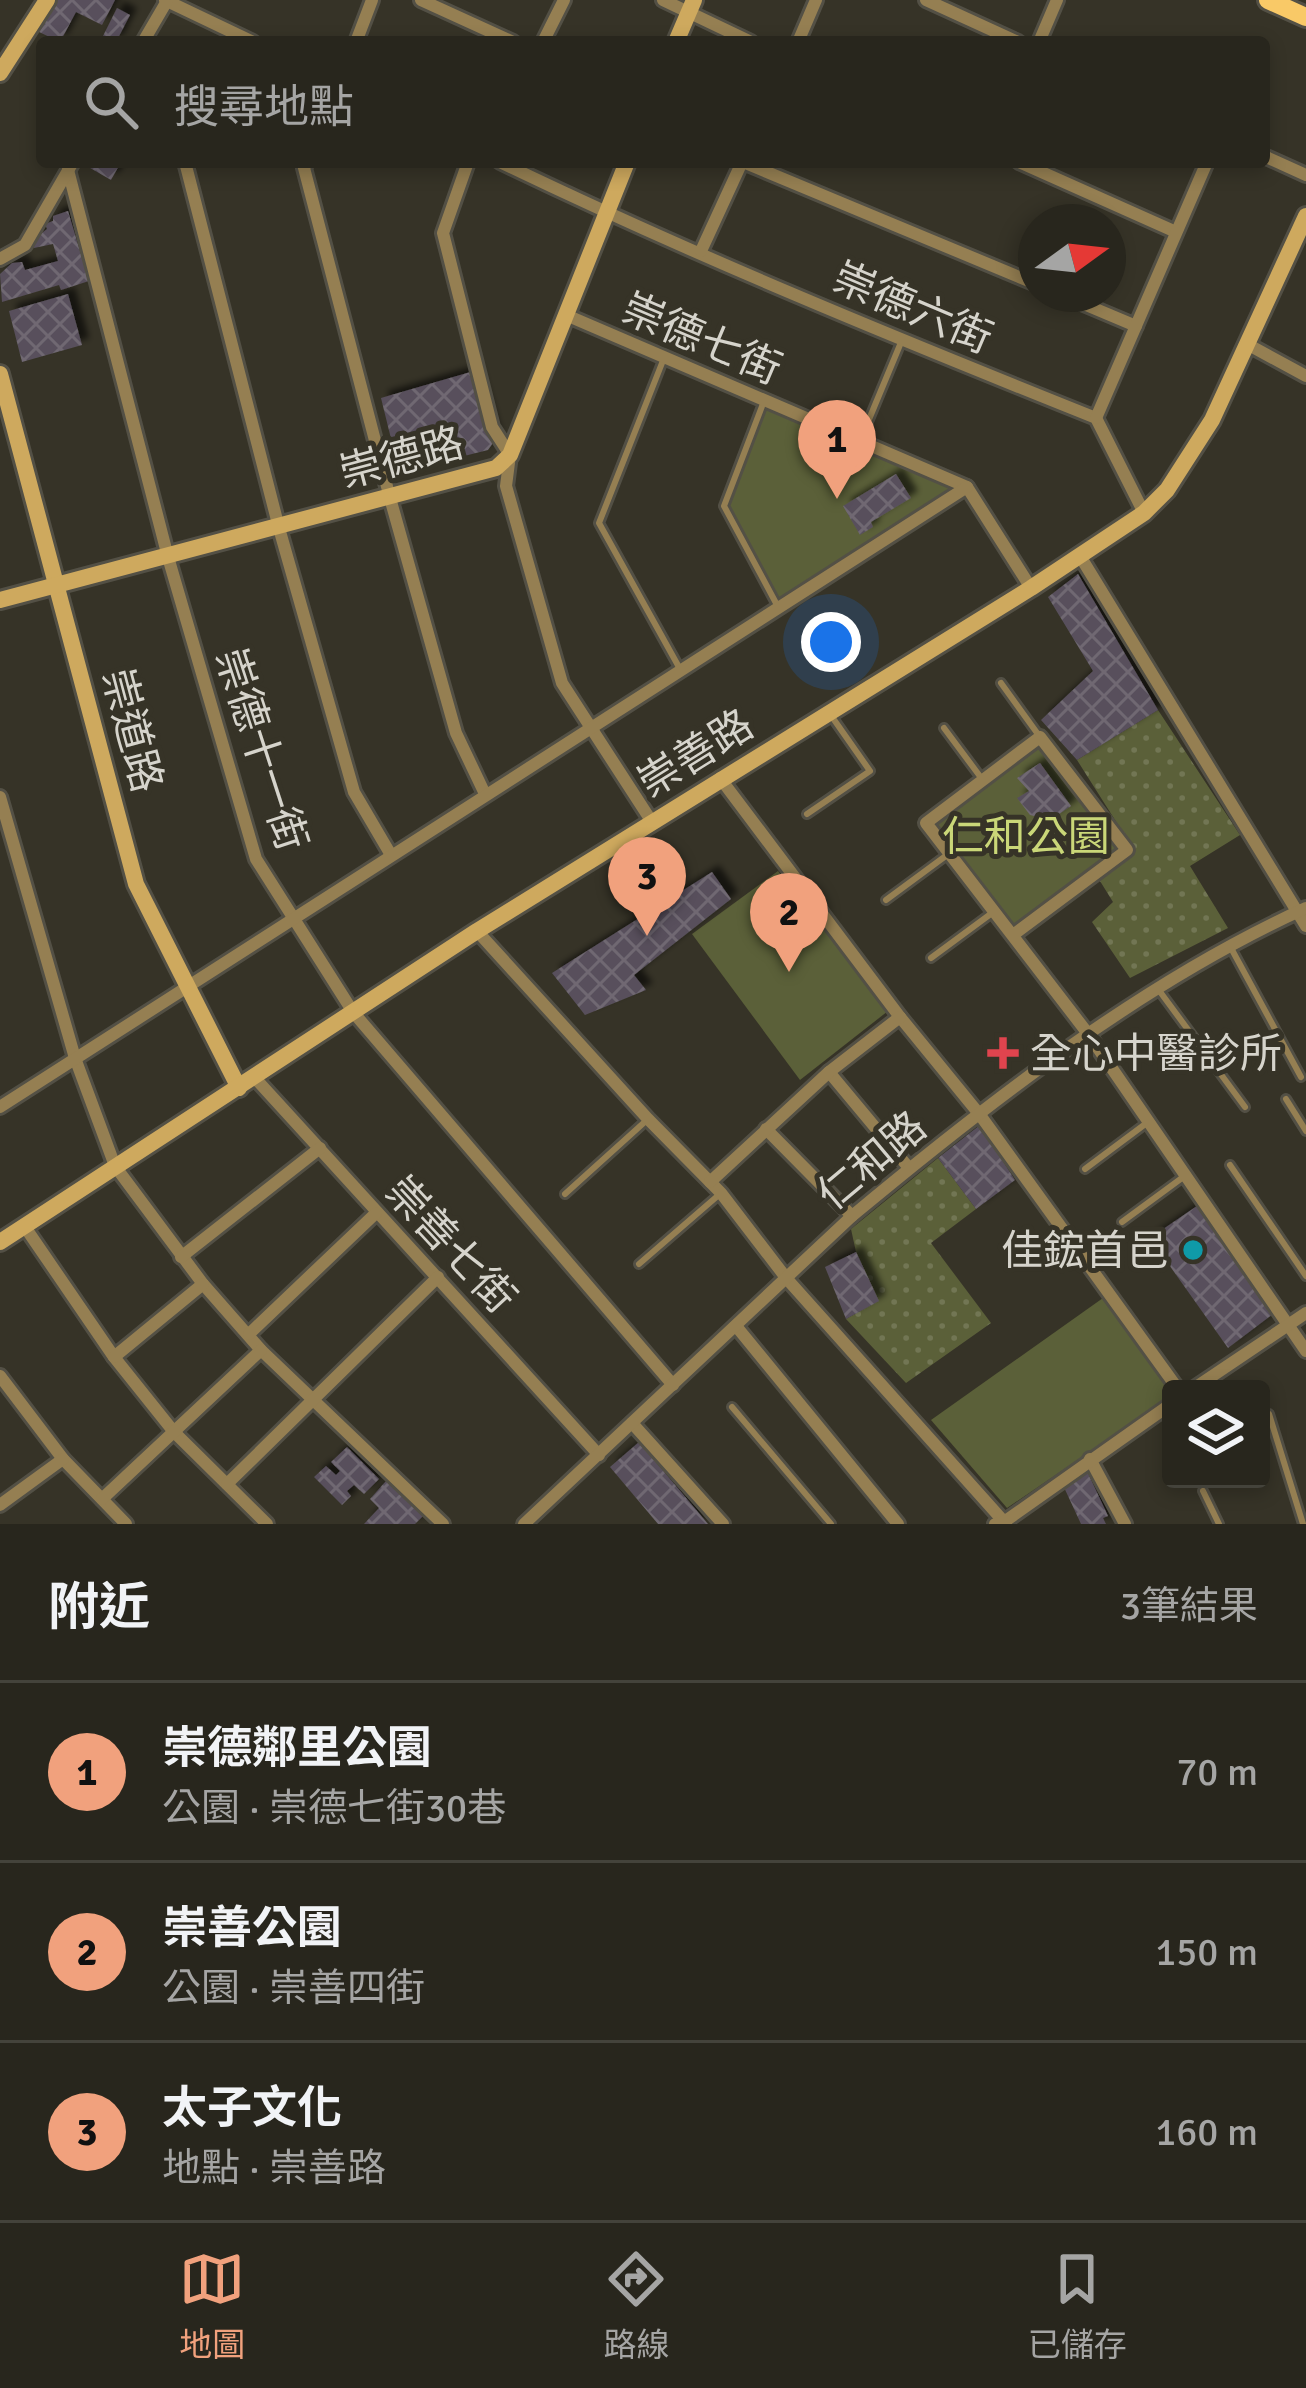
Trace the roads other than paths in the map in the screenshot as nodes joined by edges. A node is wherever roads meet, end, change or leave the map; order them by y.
1 (46, 0) edge
2 (166, 0) edge
3 (372, 0) edge
4 (421, 0) edge
5 (564, 0) edge
6 (663, 0) edge
7 (816, 0) edge
8 (926, 0) edge
9 (1057, 0) edge
10 (1268, 0) edge
11 (691, 7) edge
12 (1306, 17) edge
13 (145, 36) edge
14 (241, 36) edge
15 (358, 36) edge
16 (500, 36) edge
17 (546, 36) edge
18 (679, 36) edge
19 (741, 36) edge
20 (801, 36) edge
21 (1005, 36) edge
22 (1042, 36) edge
23 (0, 73) edge
24 (1270, 159) edge
25 (69, 168) edge
26 (71, 168) edge
27 (187, 168) edge
28 (304, 168) edge
29 (466, 168) edge
30 (512, 168) edge
31 (625, 168) edge
32 (739, 168) edge
33 (756, 168) edge
34 (1032, 168) edge
35 (1204, 168) edge
36 (1306, 175) edge
37 (606, 214) junction
38 (1306, 216) edge
39 (1176, 232) junction
40 (701, 251) junction
41 (0, 260) edge
42 (1018, 277) edge
43 (1103, 312) edge
44 (566, 315) junction
45 (1136, 326) junction
46 (902, 340) junction
47 (1246, 344) junction
48 (664, 358) junction
49 (0, 374) edge
50 (1306, 376) edge
51 (764, 401) junction
52 (1096, 418) junction
53 (860, 441) junction
54 (510, 455) junction
55 (967, 487) junction
56 (389, 498) junction
57 (1144, 514) junction
58 (279, 528) junction
59 (1080, 556) junction
60 (168, 557) junction
61 (57, 586) junction
62 (1030, 588) junction
63 (0, 600) edge
64 (778, 607) junction
65 (680, 669) junction
66 (1001, 683) dead end
67 (828, 712) junction
68 (590, 726) junction
69 (944, 728) dead end
70 (1040, 736) junction
71 (720, 778) junction
72 (982, 779) junction
73 (485, 794) junction
74 (0, 796) edge
75 (807, 814) dead end
76 (652, 822) junction
77 (950, 853) junction
78 (392, 854) junction
79 (886, 900) dead end
80 (1302, 909) edge
81 (995, 910) junction
82 (293, 918) junction
83 (1306, 926) edge
84 (477, 932) junction
85 (1013, 935) junction
86 (1232, 948) junction
87 (931, 958) dead end
88 (185, 987) junction
89 (1157, 988) junction
90 (353, 1012) junction
91 (899, 1017) junction
92 (1089, 1035) junction
93 (75, 1058) junction
94 (829, 1072) junction
95 (1301, 1077) dead end
96 (247, 1083) junction
97 (1286, 1099) dead end
98 (1245, 1106) dead end
99 (0, 1107) edge
100 (980, 1115) junction
101 (648, 1119) junction
102 (1148, 1122) junction
103 (766, 1129) junction
104 (1306, 1131) edge
105 (320, 1148) junction
106 (1230, 1165) dead end
107 (116, 1166) junction
108 (910, 1168) junction
109 (1085, 1169) dead end
110 (1186, 1175) junction
111 (715, 1187) junction
112 (566, 1194) dead end
113 (376, 1213) junction
114 (852, 1216) junction
115 (1122, 1222) dead end
116 (26, 1227) junction
117 (0, 1242) edge
118 (182, 1257) junction
119 (639, 1264) dead end
120 (1306, 1276) edge
121 (438, 1277) junction
122 (787, 1279) junction
123 (203, 1284) junction
124 (1306, 1312) edge
125 (1288, 1322) junction
126 (736, 1326) junction
127 (250, 1334) junction
128 (261, 1350) junction
129 (1306, 1351) edge
130 (113, 1358) junction
131 (0, 1376) edge
132 (1171, 1380) edge
133 (1206, 1380) edge
134 (673, 1385) junction
135 (312, 1400) junction
136 (732, 1408) dead end
137 (1162, 1410) edge
138 (1270, 1417) edge
139 (632, 1423) junction
140 (174, 1432) junction
141 (599, 1455) junction
142 (63, 1459) junction
143 (1090, 1460) junction
144 (227, 1484) junction
145 (1204, 1491) dead end
146 (102, 1499) junction
147 (0, 1505) edge
148 (532, 1522) edge
149 (122, 1523) edge
150 (1002, 1523) edge
151 (267, 1524) edge
152 (443, 1524) edge
153 (723, 1524) edge
154 (831, 1524) edge
155 (898, 1524) edge
156 (1125, 1524) edge
157 (1219, 1524) edge
158 (1303, 1524) edge

1 - 23 street
2 - 13 street
2 - 14 street
3 - 15 street
4 - 16 street
5 - 17 street
6 - 11 street
7 - 20 street
8 - 21 street
9 - 22 street
10 - 12 main road
11 - 18 street
11 - 19 street
24 - 36 street
25 - 41 street
26 - 60 street, 崇德十一街
27 - 58 street
28 - 56 street
29 - 54 street
30 - 37 street, 崇德六街
31 - 37 street, 崇德路
32 - 40 street
33 - 42 street
34 - 39 street
35 - 39 street
37 - 40 street, 崇德六街
37 - 44 street, 崇德路
38 - 47 street, 崇善路
39 - 45 street
40 - 46 street, 崇德六街
43 - 45 street
44 - 48 street, 崇德七街
44 - 54 street, 崇德路
45 - 52 street
46 - 52 street, 崇德六街
46 - 53 lane
47 - 50 street
47 - 57 street, 崇善路
48 - 51 street, 崇德七街
48 - 65 lane
49 - 61 street, 崇道路
51 - 53 street, 崇德七街
51 - 64 lane
52 - 57 street
53 - 55 street, 崇德七街
54 - 56 street, 崇德路
54 - 68 street
55 - 62 street
55 - 64 street
56 - 58 street, 崇德路
56 - 73 street
57 - 59 street, 崇善路
58 - 60 street, 崇德路
58 - 78 street
59 - 62 street, 崇善路
59 - 80 street
60 - 61 street, 崇德路
60 - 82 street, 崇德十一街
61 - 63 street, 崇德路
61 - 88 street, 崇道路
62 - 67 street, 崇善路
64 - 65 street
65 - 68 street
66 - 70 lane
67 - 71 street, 崇善路
67 - 75 lane
68 - 73 street
68 - 76 street
69 - 72 lane
70 - 72 street
70 - 85 street
71 - 76 street, 崇善路
71 - 91 street
72 - 77 street
73 - 78 street
74 - 93 street
76 - 84 street, 崇善路
77 - 79 lane
77 - 81 street
78 - 82 street
80 - 83 street
80 - 86 street, 仁和路
81 - 85 street
81 - 87 lane
82 - 88 street
82 - 90 street, 崇德十一街
84 - 90 street, 崇善路
84 - 101 street
85 - 92 street
86 - 89 street, 仁和路
86 - 95 lane
88 - 93 street
88 - 96 street, 崇道路
89 - 92 street, 仁和路
89 - 98 lane
90 - 96 street, 崇善路
90 - 134 street, 崇德十一街
91 - 94 street
91 - 100 street
92 - 100 street, 仁和路
92 - 102 street
93 - 99 street
93 - 107 street
94 - 103 street
94 - 108 street
96 - 105 street, 崇善七街
96 - 107 street, 崇善路
97 - 104 lane
100 - 108 street, 仁和路
100 - 132 street
101 - 111 street
101 - 112 lane
102 - 109 lane
102 - 110 street
103 - 111 street
103 - 114 street
105 - 113 street, 崇善七街
105 - 118 street
106 - 120 lane
107 - 116 street, 崇善路
107 - 118 street
108 - 114 street, 仁和路
110 - 115 lane
110 - 125 street
111 - 119 lane
111 - 122 street
113 - 121 street, 崇善七街
113 - 127 street
114 - 122 street, 仁和路
116 - 117 street, 崇善路
116 - 130 street
118 - 123 street
121 - 135 street
121 - 141 street, 崇善七街
122 - 126 street, 仁和路
122 - 150 street
123 - 127 street
123 - 130 street
124 - 125 street
125 - 129 street
125 - 133 street
126 - 134 street, 仁和路
126 - 155 street
127 - 128 street
128 - 135 street
128 - 140 street
130 - 140 street
131 - 142 street
134 - 139 street, 仁和路
135 - 144 street
135 - 152 street
136 - 154 lane
137 - 143 street
138 - 158 lane
139 - 141 street, 仁和路
139 - 153 street
140 - 144 street
140 - 146 street
141 - 148 street, 仁和路
142 - 146 street
142 - 147 street
143 - 150 street
143 - 156 street
144 - 151 street
145 - 157 lane
146 - 149 street

